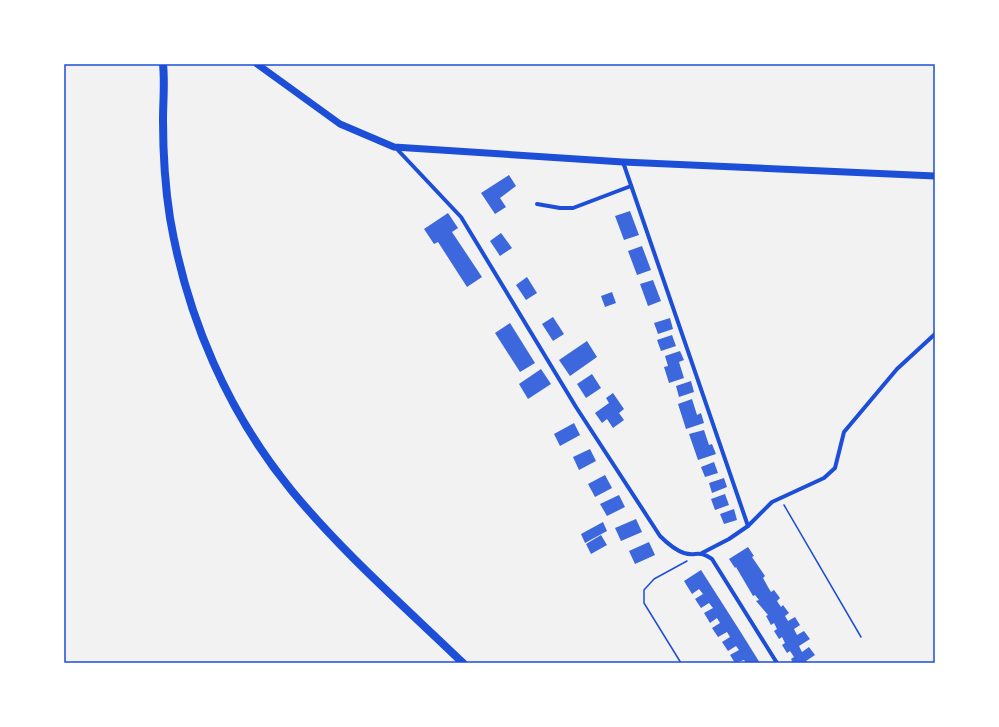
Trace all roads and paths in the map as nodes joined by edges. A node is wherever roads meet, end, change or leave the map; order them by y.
1 (163, 64) edge
2 (168, 64) edge
3 (257, 64) edge
4 (164, 79) junction
5 (394, 147) junction
6 (623, 162) junction
7 (935, 176) edge
8 (631, 186) junction
9 (537, 204) dead end
10 (935, 334) edge
11 (780, 498) junction
12 (748, 526) junction
13 (702, 553) junction
14 (689, 560) dead end
15 (861, 636) dead end
16 (463, 663) edge
17 (682, 663) edge
18 (777, 663) edge

1 - 4 main road
2 - 4 main road
3 - 5 main road
4 - 16 main road
5 - 6 main road
5 - 13 street
6 - 7 main road
6 - 8 street
8 - 9 street
8 - 12 street
10 - 11 street
11 - 12 street
11 - 15 path
12 - 13 street
13 - 18 street
14 - 17 path

